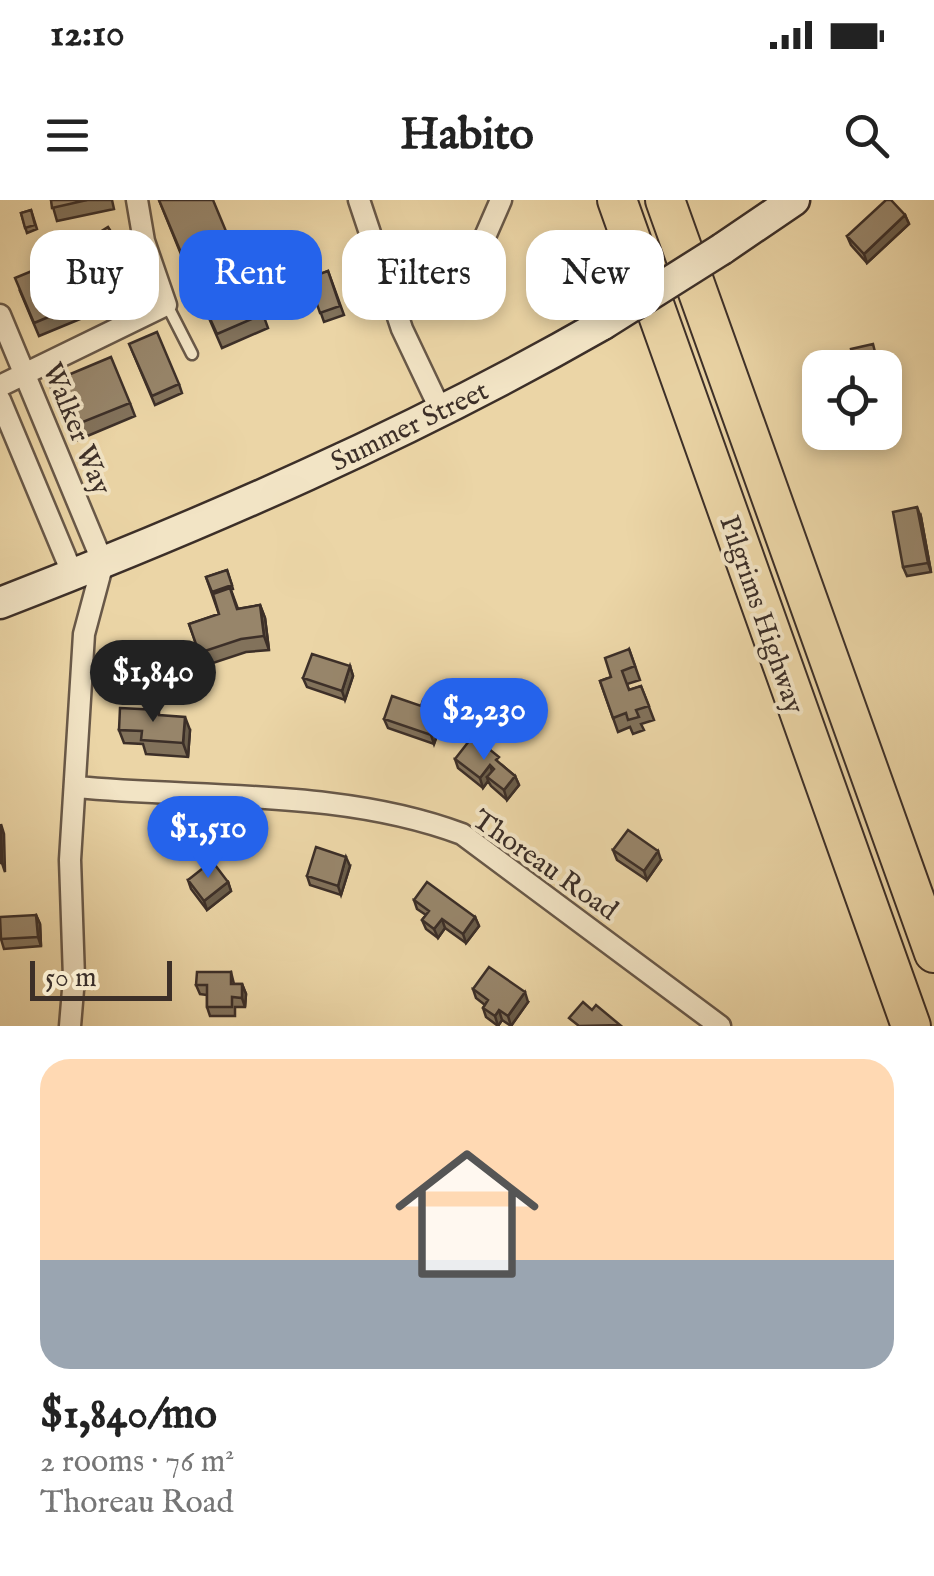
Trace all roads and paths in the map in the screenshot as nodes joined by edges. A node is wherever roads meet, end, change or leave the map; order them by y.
1 (137, 200) edge
2 (358, 200) edge
3 (502, 200) edge
4 (618, 200) edge
5 (794, 200) edge
6 (670, 209) edge
7 (488, 230) edge
8 (166, 304) junction
9 (0, 316) edge
10 (192, 354) dead end
11 (26, 375) junction
12 (0, 386) edge
13 (0, 400) edge
14 (441, 411) junction
15 (102, 563) junction
16 (73, 574) junction
17 (0, 603) edge
18 (76, 787) junction
19 (934, 954) edge
20 (70, 1026) edge
21 (720, 1026) edge
22 (911, 1026) edge

1 - 8 street
2 - 14 street
3 - 7 street
4 - 22 highway, Pilgrims Highway
5 - 14 main road, Summer Street, bridge
6 - 19 highway, Pilgrims Highway
8 - 10 lane
8 - 11 street
9 - 11 street, Walker Way
11 - 12 street
11 - 15 street, Walker Way
13 - 16 street
14 - 15 main road, Summer Street
15 - 16 main road, Summer Street
15 - 18 street
16 - 17 main road, Summer Street
18 - 20 street
18 - 21 street, Thoreau Road

